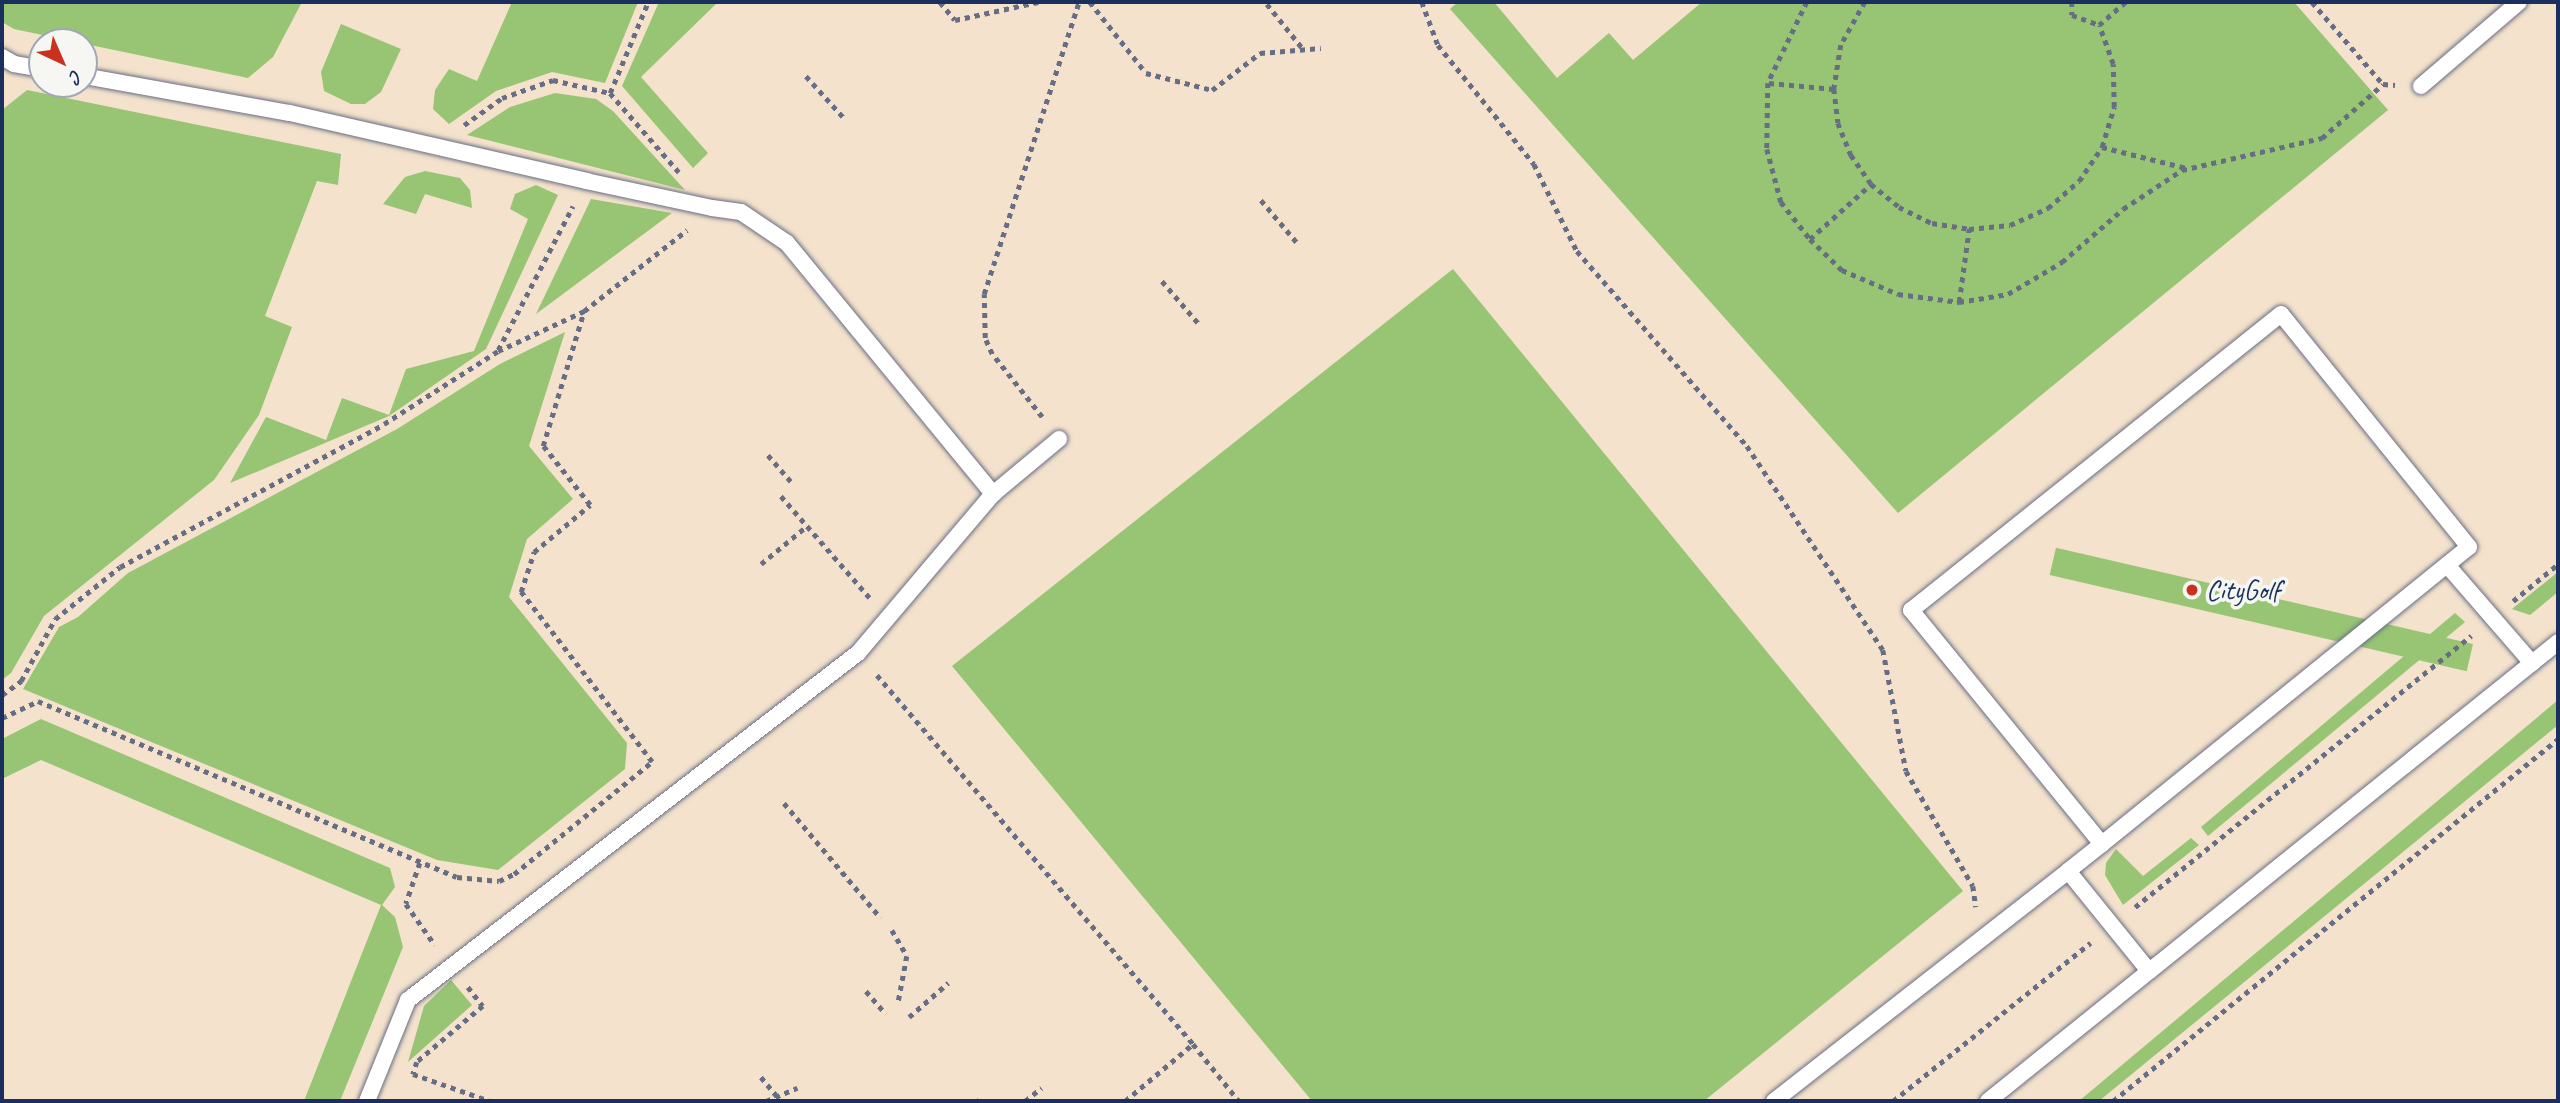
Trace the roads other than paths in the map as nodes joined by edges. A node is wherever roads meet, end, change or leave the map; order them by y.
1 (2519, 2) edge
2 (2, 57) edge
3 (28, 66) edge
4 (98, 79) edge
5 (2421, 86) road end
6 (1059, 439) road end
7 (993, 494) junction
8 (2446, 565) junction
9 (2558, 642) edge
10 (2532, 663) junction
11 (2102, 844) junction
12 (2068, 872) junction
13 (2148, 971) junction
14 (368, 1101) edge
15 (1774, 1101) edge
16 (1988, 1101) edge

1 - 5 lane
2 - 3 lane
4 - 7 lane
6 - 7 lane
7 - 14 lane
8 - 10 lane
8 - 11 lane
8 - 11 lane
9 - 10 lane
10 - 13 lane
11 - 12 lane
12 - 13 lane
12 - 15 lane
13 - 16 lane

